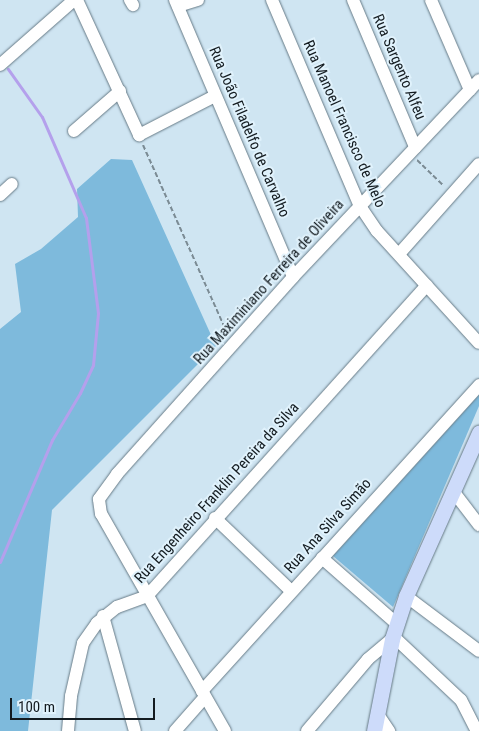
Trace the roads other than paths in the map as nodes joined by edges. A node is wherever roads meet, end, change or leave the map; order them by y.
1 (75, 0) edge
2 (198, 0) edge
3 (272, 0) edge
4 (353, 0) edge
5 (431, 0) edge
6 (176, 3) edge
7 (0, 65) edge
8 (479, 80) edge
9 (470, 90) junction
10 (120, 91) junction
11 (215, 96) junction
12 (74, 131) dead end
13 (413, 150) junction
14 (479, 164) edge
15 (12, 184) dead end
16 (0, 195) edge
17 (360, 206) junction
18 (399, 254) junction
19 (293, 277) junction
20 (427, 286) junction
21 (479, 343) edge
22 (479, 385) edge
23 (479, 433) edge
24 (453, 491) junction
25 (215, 518) junction
26 (479, 525) edge
27 (322, 558) junction
28 (291, 591) junction
29 (147, 596) junction
30 (406, 596) junction
31 (104, 616) junction
32 (394, 633) junction
33 (479, 651) edge
34 (204, 694) junction
35 (377, 714) junction
36 (68, 731) edge
37 (135, 731) edge
38 (174, 731) edge
39 (225, 731) edge
40 (307, 731) edge
41 (374, 731) edge
42 (389, 731) edge
43 (477, 731) edge

1 - 7 street
1 - 10 street
2 - 6 street
3 - 17 street, Rua Manoel Francisco de Melo
4 - 13 street, Rua Sargento Alfeu
5 - 9 street
6 - 11 street, Rua João Filadelfo de Carvalho
8 - 9 street, Rua Maximiniano Ferreira de Oliveira
9 - 13 street, Rua Maximiniano Ferreira de Oliveira
10 - 11 street
10 - 12 street
11 - 19 street, Rua João Filadelfo de Carvalho
13 - 17 street, Rua Maximiniano Ferreira de Oliveira
14 - 18 street
15 - 16 street
17 - 18 street, Rua Manoel Francisco de Melo
17 - 19 street, Rua Maximiniano Ferreira de Oliveira
18 - 20 street, Rua Manoel Francisco de Melo
19 - 29 street, Rua Maximiniano Ferreira de Oliveira
20 - 21 street, Rua Manoel Francisco de Melo
20 - 25 street, Rua Engenheiro Franklin Pereira da Silva
22 - 27 street, Rua Ana Silva Simão
23 - 24 main road
24 - 26 street
24 - 30 main road
25 - 28 street
25 - 29 street, Rua Engenheiro Franklin Pereira da Silva
27 - 28 street, Rua Ana Silva Simão
27 - 32 street
28 - 34 street, Rua Ana Silva Simão
29 - 31 street, Rua Engenheiro Franklin Pereira da Silva
29 - 34 street
30 - 32 main road
30 - 33 street
31 - 36 street, Rua Engenheiro Franklin Pereira da Silva
31 - 37 street
32 - 35 main road
32 - 40 street
32 - 43 street
34 - 38 street, Rua Ana Silva Simão
34 - 39 street
35 - 41 main road
35 - 42 street

